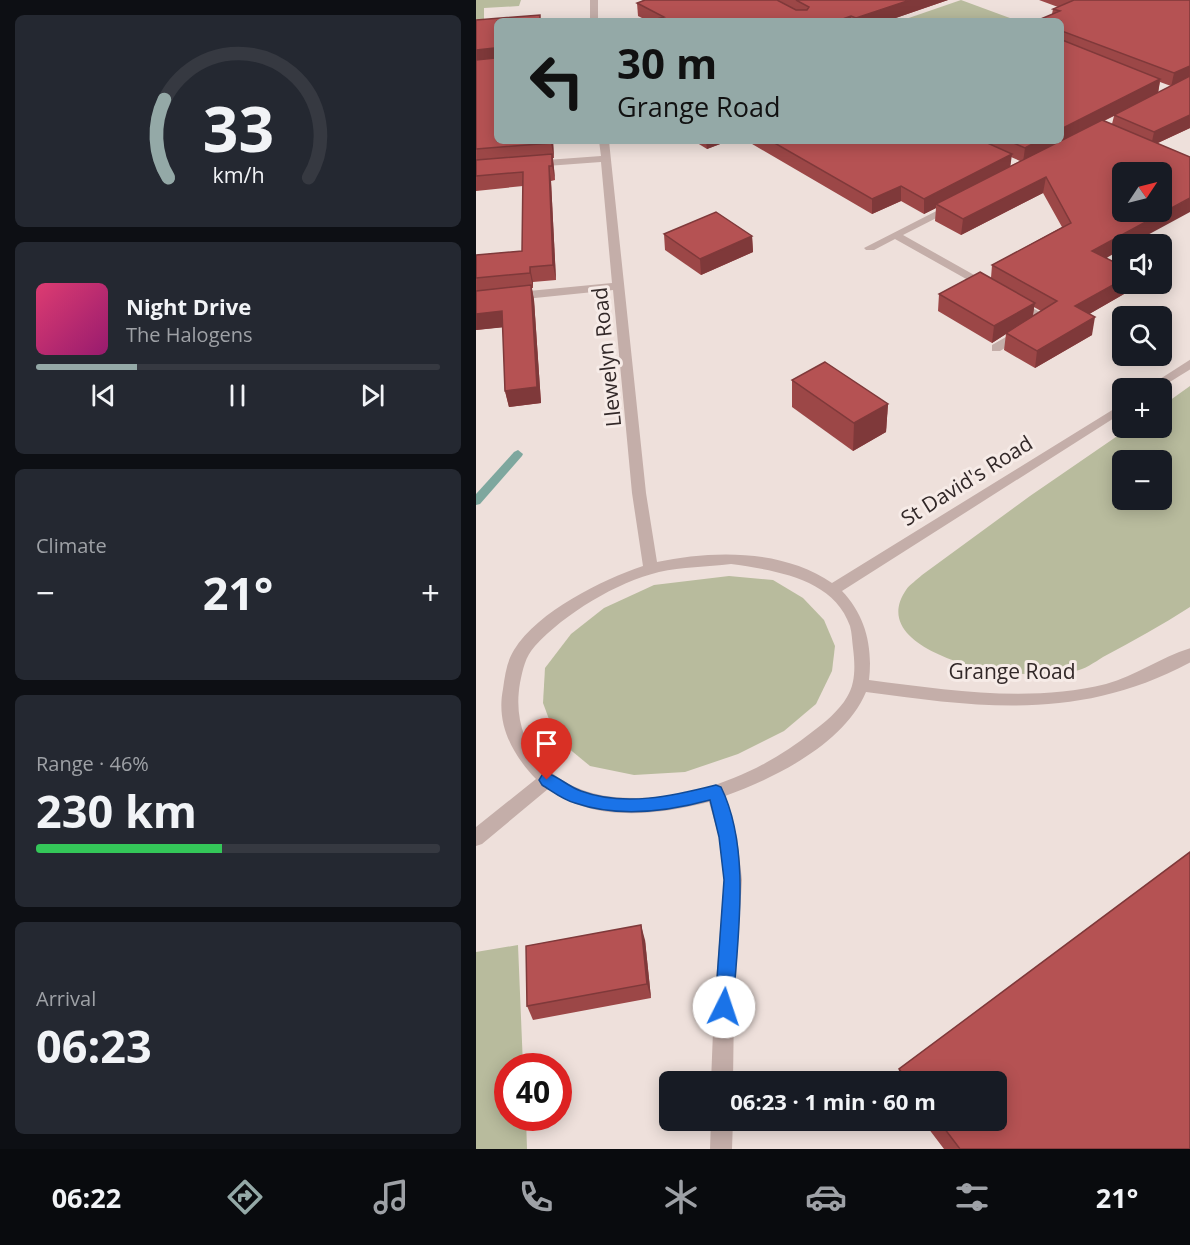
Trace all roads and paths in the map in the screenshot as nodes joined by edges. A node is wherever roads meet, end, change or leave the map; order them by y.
1 (594, 0) edge
2 (594, 18) edge
3 (604, 144) edge
4 (606, 159) junction
5 (522, 165) edge
6 (962, 201) edge
7 (895, 235) junction
8 (870, 248) dead end
9 (619, 286) junction
10 (476, 300) edge
11 (996, 348) dead end
12 (1190, 363) edge
13 (1167, 378) edge
14 (1112, 414) edge
15 (651, 569) junction
16 (833, 589) junction
17 (1190, 654) edge
18 (861, 685) junction
19 (547, 780) junction
20 (716, 792) junction
21 (476, 838) edge
22 (722, 1071) edge
23 (722, 1131) edge
24 (721, 1149) edge

1 - 2 street
3 - 4 street, Llewelyn Road
4 - 5 street
4 - 9 street, Llewelyn Road
6 - 7 street
7 - 8 street
7 - 11 street
9 - 10 street
9 - 15 street, Llewelyn Road
12 - 13 street
14 - 16 street, St David's Road
15 - 16 street
15 - 19 street
16 - 18 street
17 - 18 street, Grange Road
18 - 20 street
19 - 20 street
19 - 21 street
20 - 22 street
23 - 24 street

